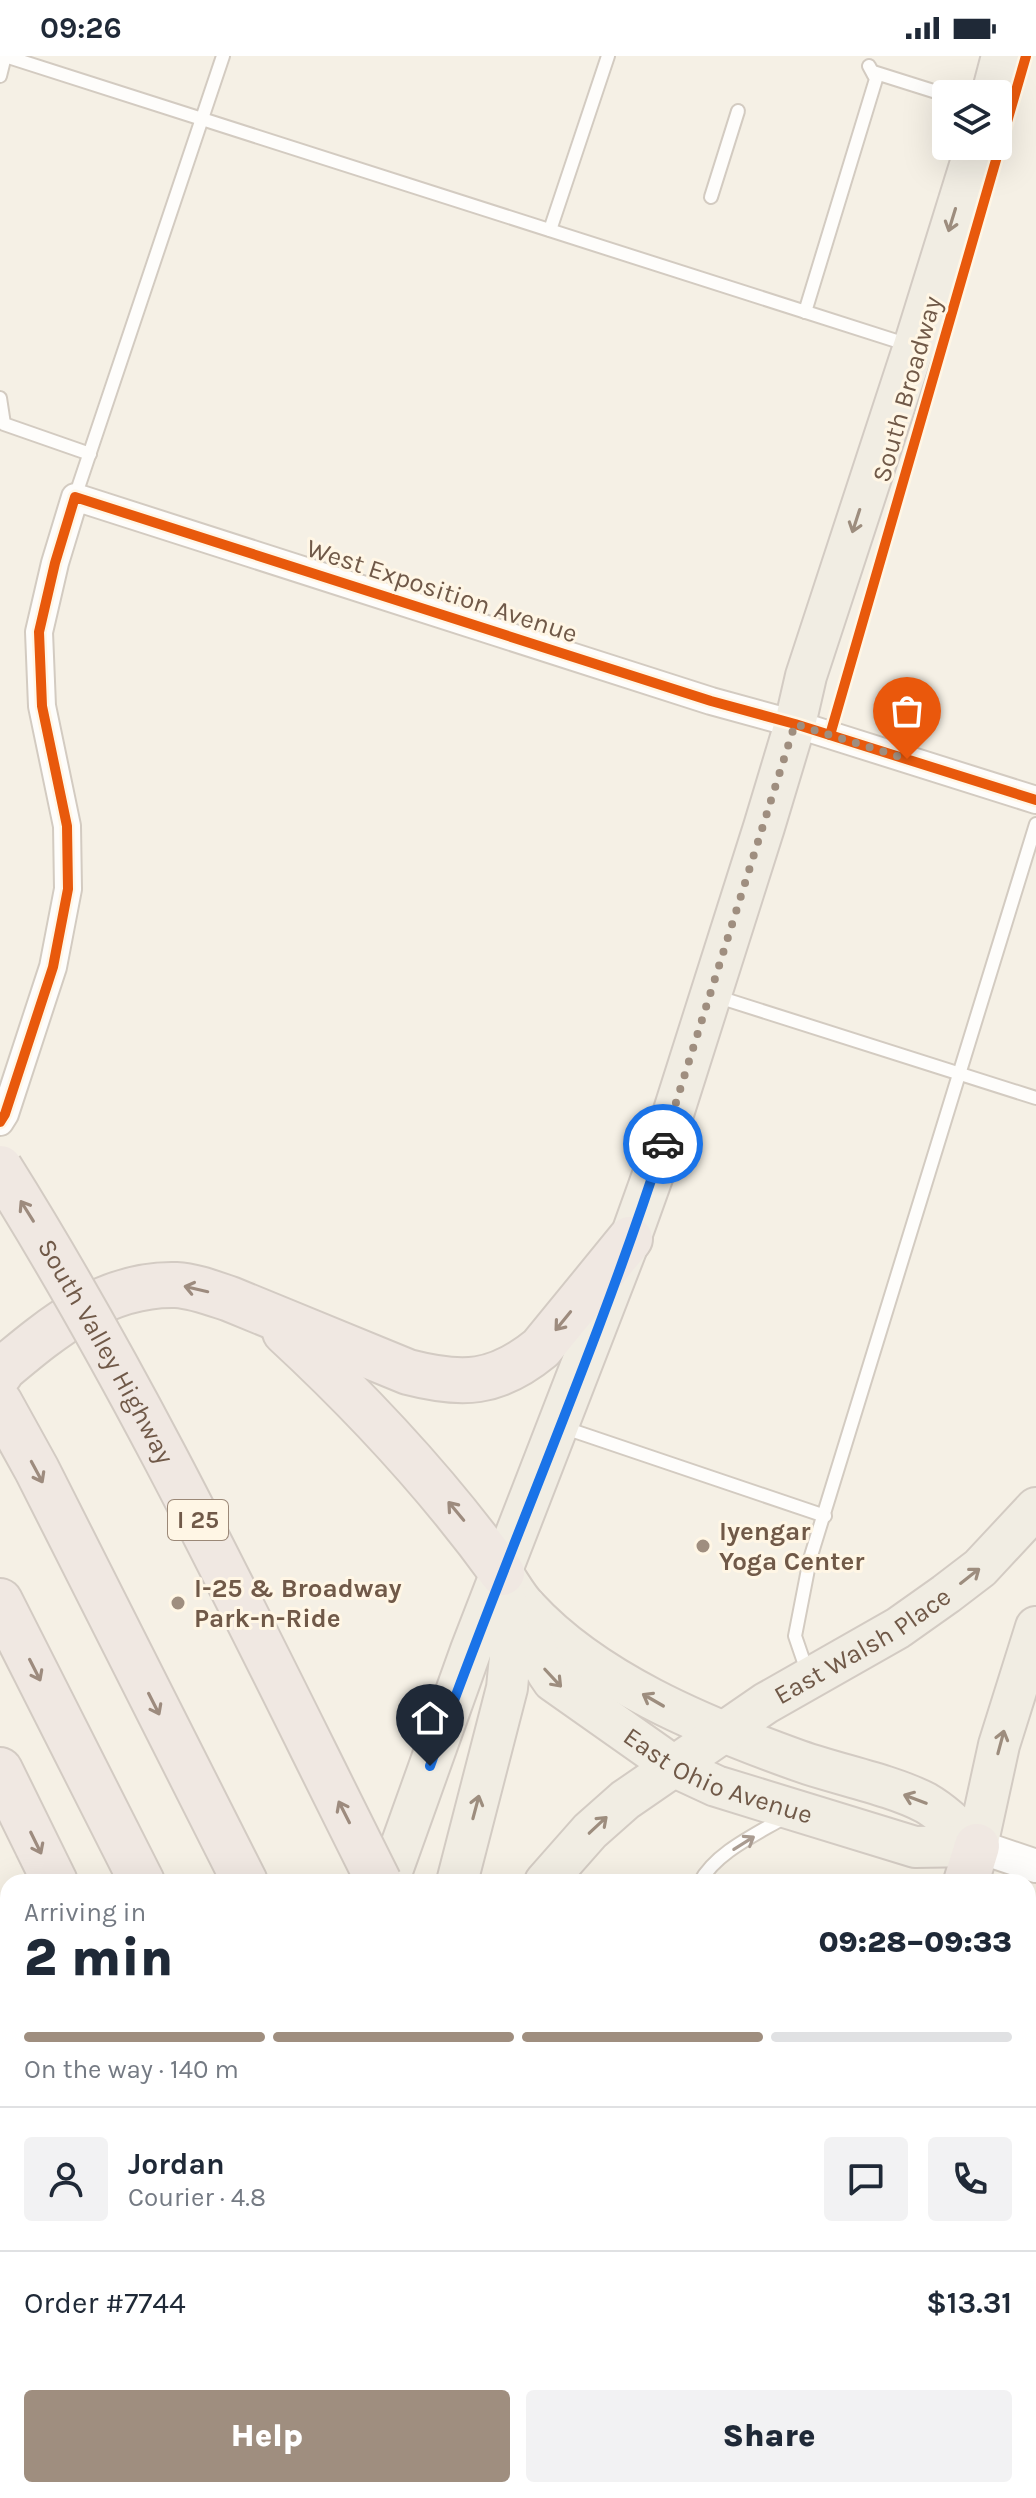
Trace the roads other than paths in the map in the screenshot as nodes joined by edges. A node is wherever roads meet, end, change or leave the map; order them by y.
1 (5, 56) edge
2 (223, 56) edge
3 (608, 56) edge
4 (1002, 56) edge
5 (0, 76) edge
6 (996, 80) edge
7 (932, 90) edge
8 (738, 111) dead end
9 (201, 119) junction
10 (972, 160) edge
11 (711, 197) dead end
12 (550, 230) junction
13 (805, 312) junction
14 (914, 346) junction
15 (0, 398) edge
16 (90, 454) junction
17 (75, 497) junction
18 (795, 724) junction
19 (1036, 800) edge
20 (1036, 824) edge
21 (712, 995) junction
22 (959, 1074) junction
23 (1036, 1098) edge
24 (0, 1122) edge
25 (0, 1168) edge
26 (630, 1239) junction
27 (269, 1317) junction
28 (0, 1374) edge
29 (0, 1403) edge
30 (559, 1426) junction
31 (1036, 1508) edge
32 (825, 1516) junction
33 (514, 1590) junction
34 (0, 1601) edge
35 (1036, 1627) edge
36 (810, 1678) junction
37 (724, 1732) junction
38 (675, 1767) junction
39 (9, 1787) edge
40 (794, 1811) junction
41 (1036, 1866) edge
42 (977, 1870) edge
43 (51, 1874) edge
44 (138, 1874) edge
45 (241, 1874) edge
46 (375, 1874) edge
47 (391, 1874) edge
48 (459, 1874) edge
49 (552, 1874) edge
50 (704, 1874) edge

1 - 5 lane
1 - 9 lane
2 - 9 lane
3 - 12 lane
4 - 6 main road
7 - 13 lane
8 - 11 lane
9 - 12 lane
9 - 16 lane
10 -> 14 main road, South Broadway
12 - 13 lane
13 - 14 lane
14 -> 18 main road, South Broadway
15 - 16 lane
16 - 17 lane
17 - 18 street, West Exposition Avenue
17 - 24 street
18 - 19 street, West Exposition Avenue
18 - 21 main road, South Broadway
20 - 22 lane
21 - 22 lane
21 - 26 main road, South Broadway
22 - 23 lane
22 - 32 lane
46 -> 25 highway, South Valley Highway / I 25, bridge
26 -> 27 highway
26 - 30 main road, South Broadway
27 -> 28 highway
33 -> 27 highway
29 -> 45 highway
30 - 32 lane
30 - 33 main road, South Broadway
36 -> 31 main road, East Walsh Place
32 - 36 lane
37 -> 33 main road, East Ohio Avenue
33 -> 38 main road, East Ohio Avenue
33 - 47 main road, South Broadway
48 -> 33 main road
34 -> 44 highway
42 -> 35 main road
36 - 37 main road, East Walsh Place
37 - 38 main road, East Walsh Place
42 -> 37 main road, East Ohio Avenue
38 - 40 main road, East Ohio Avenue
49 -> 38 main road
39 -> 43 highway
40 - 42 main road, East Ohio Avenue
50 -> 40 lane
41 - 42 street, East Ohio Avenue

